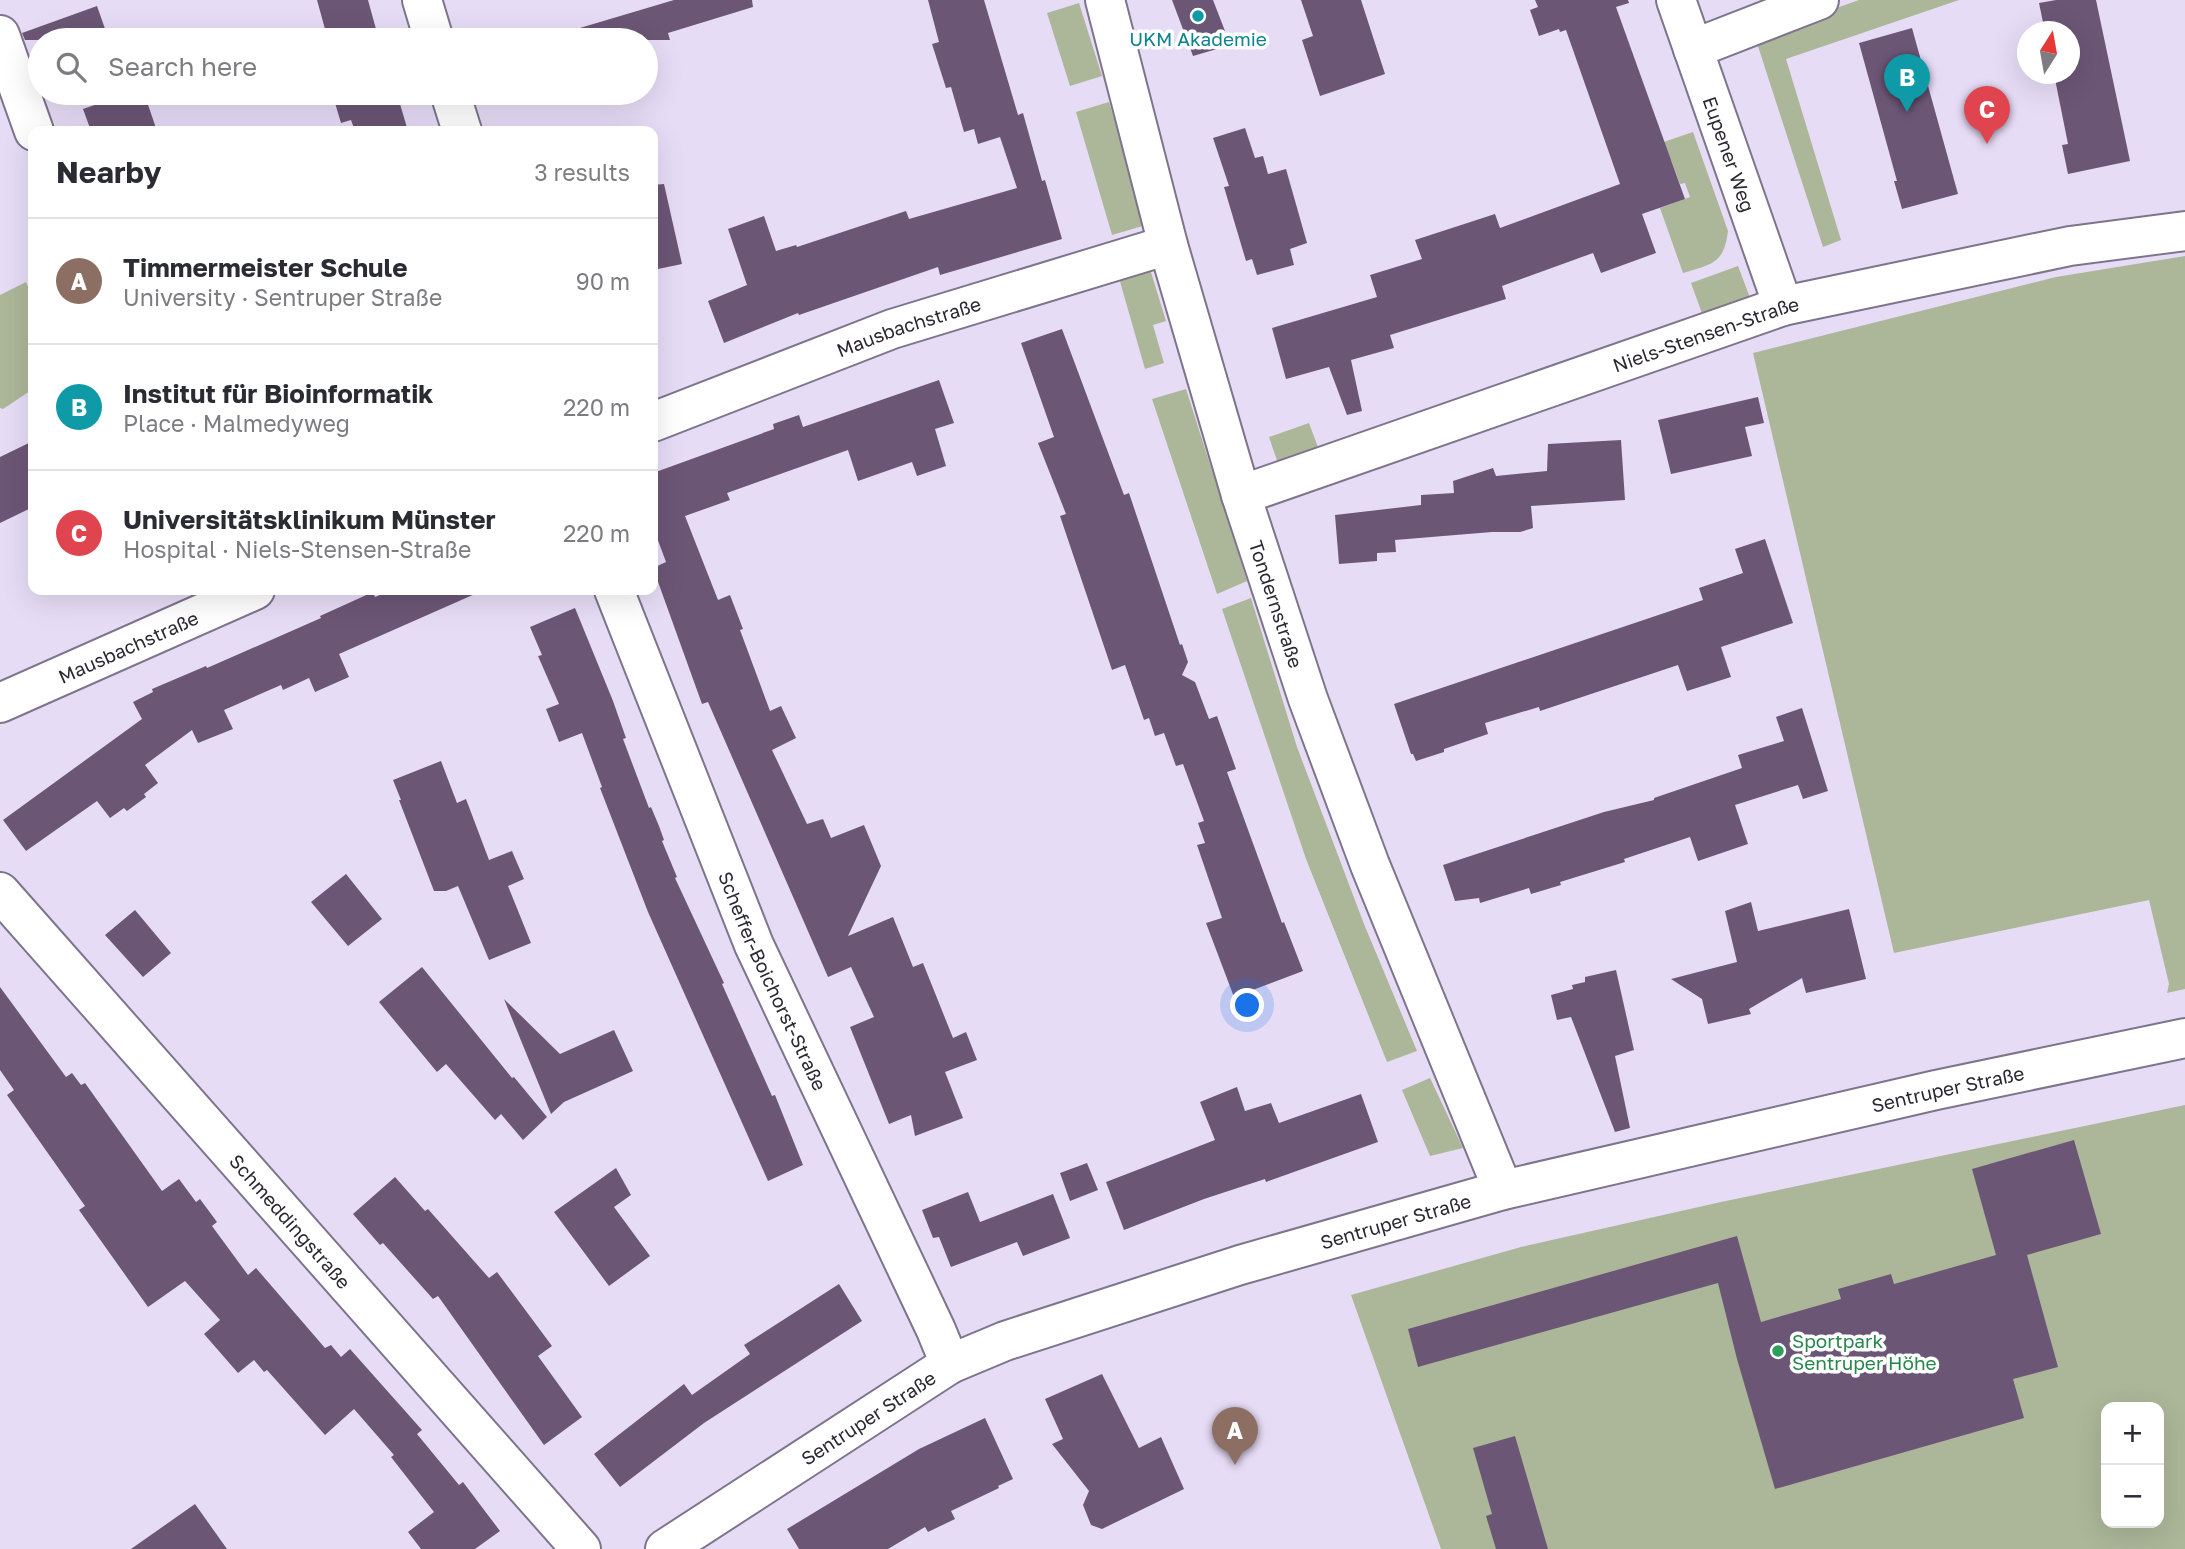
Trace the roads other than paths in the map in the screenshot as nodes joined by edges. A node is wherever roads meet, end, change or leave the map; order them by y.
1 (422, 0) edge
2 (1105, 0) edge
3 (1676, 0) edge
4 (1819, 0) edge
5 (430, 28) edge
6 (0, 35) edge
7 (1693, 49) junction
8 (454, 105) edge
9 (32, 126) edge
10 (460, 126) edge
11 (2185, 231) edge
12 (1168, 245) junction
13 (1783, 306) junction
14 (658, 420) edge
15 (1241, 495) junction
16 (229, 595) edge
17 (616, 595) edge
18 (0, 703) edge
19 (0, 892) edge
20 (2185, 1038) edge
21 (1503, 1189) junction
22 (950, 1364) junction
23 (581, 1549) edge
24 (665, 1549) edge

1 - 5 street
2 - 12 street, Tondernstraße
3 - 7 street, Eupener Weg
4 - 7 street
6 - 9 street
7 - 13 street, Eupener Weg
8 - 10 street
11 - 13 street, Niels-Stensen-Straße
12 - 14 street, Mausbachstraße
12 - 15 street, Tondernstraße
13 - 15 street, Niels-Stensen-Straße
15 - 21 street, Tondernstraße
16 - 18 street, Mausbachstraße
17 - 22 street, Scheffer-Boichorst-Straße
19 - 23 street, Schmeddingstraße
20 - 21 street, Sentruper Straße
21 - 22 street, Sentruper Straße
22 - 24 street, Sentruper Straße

